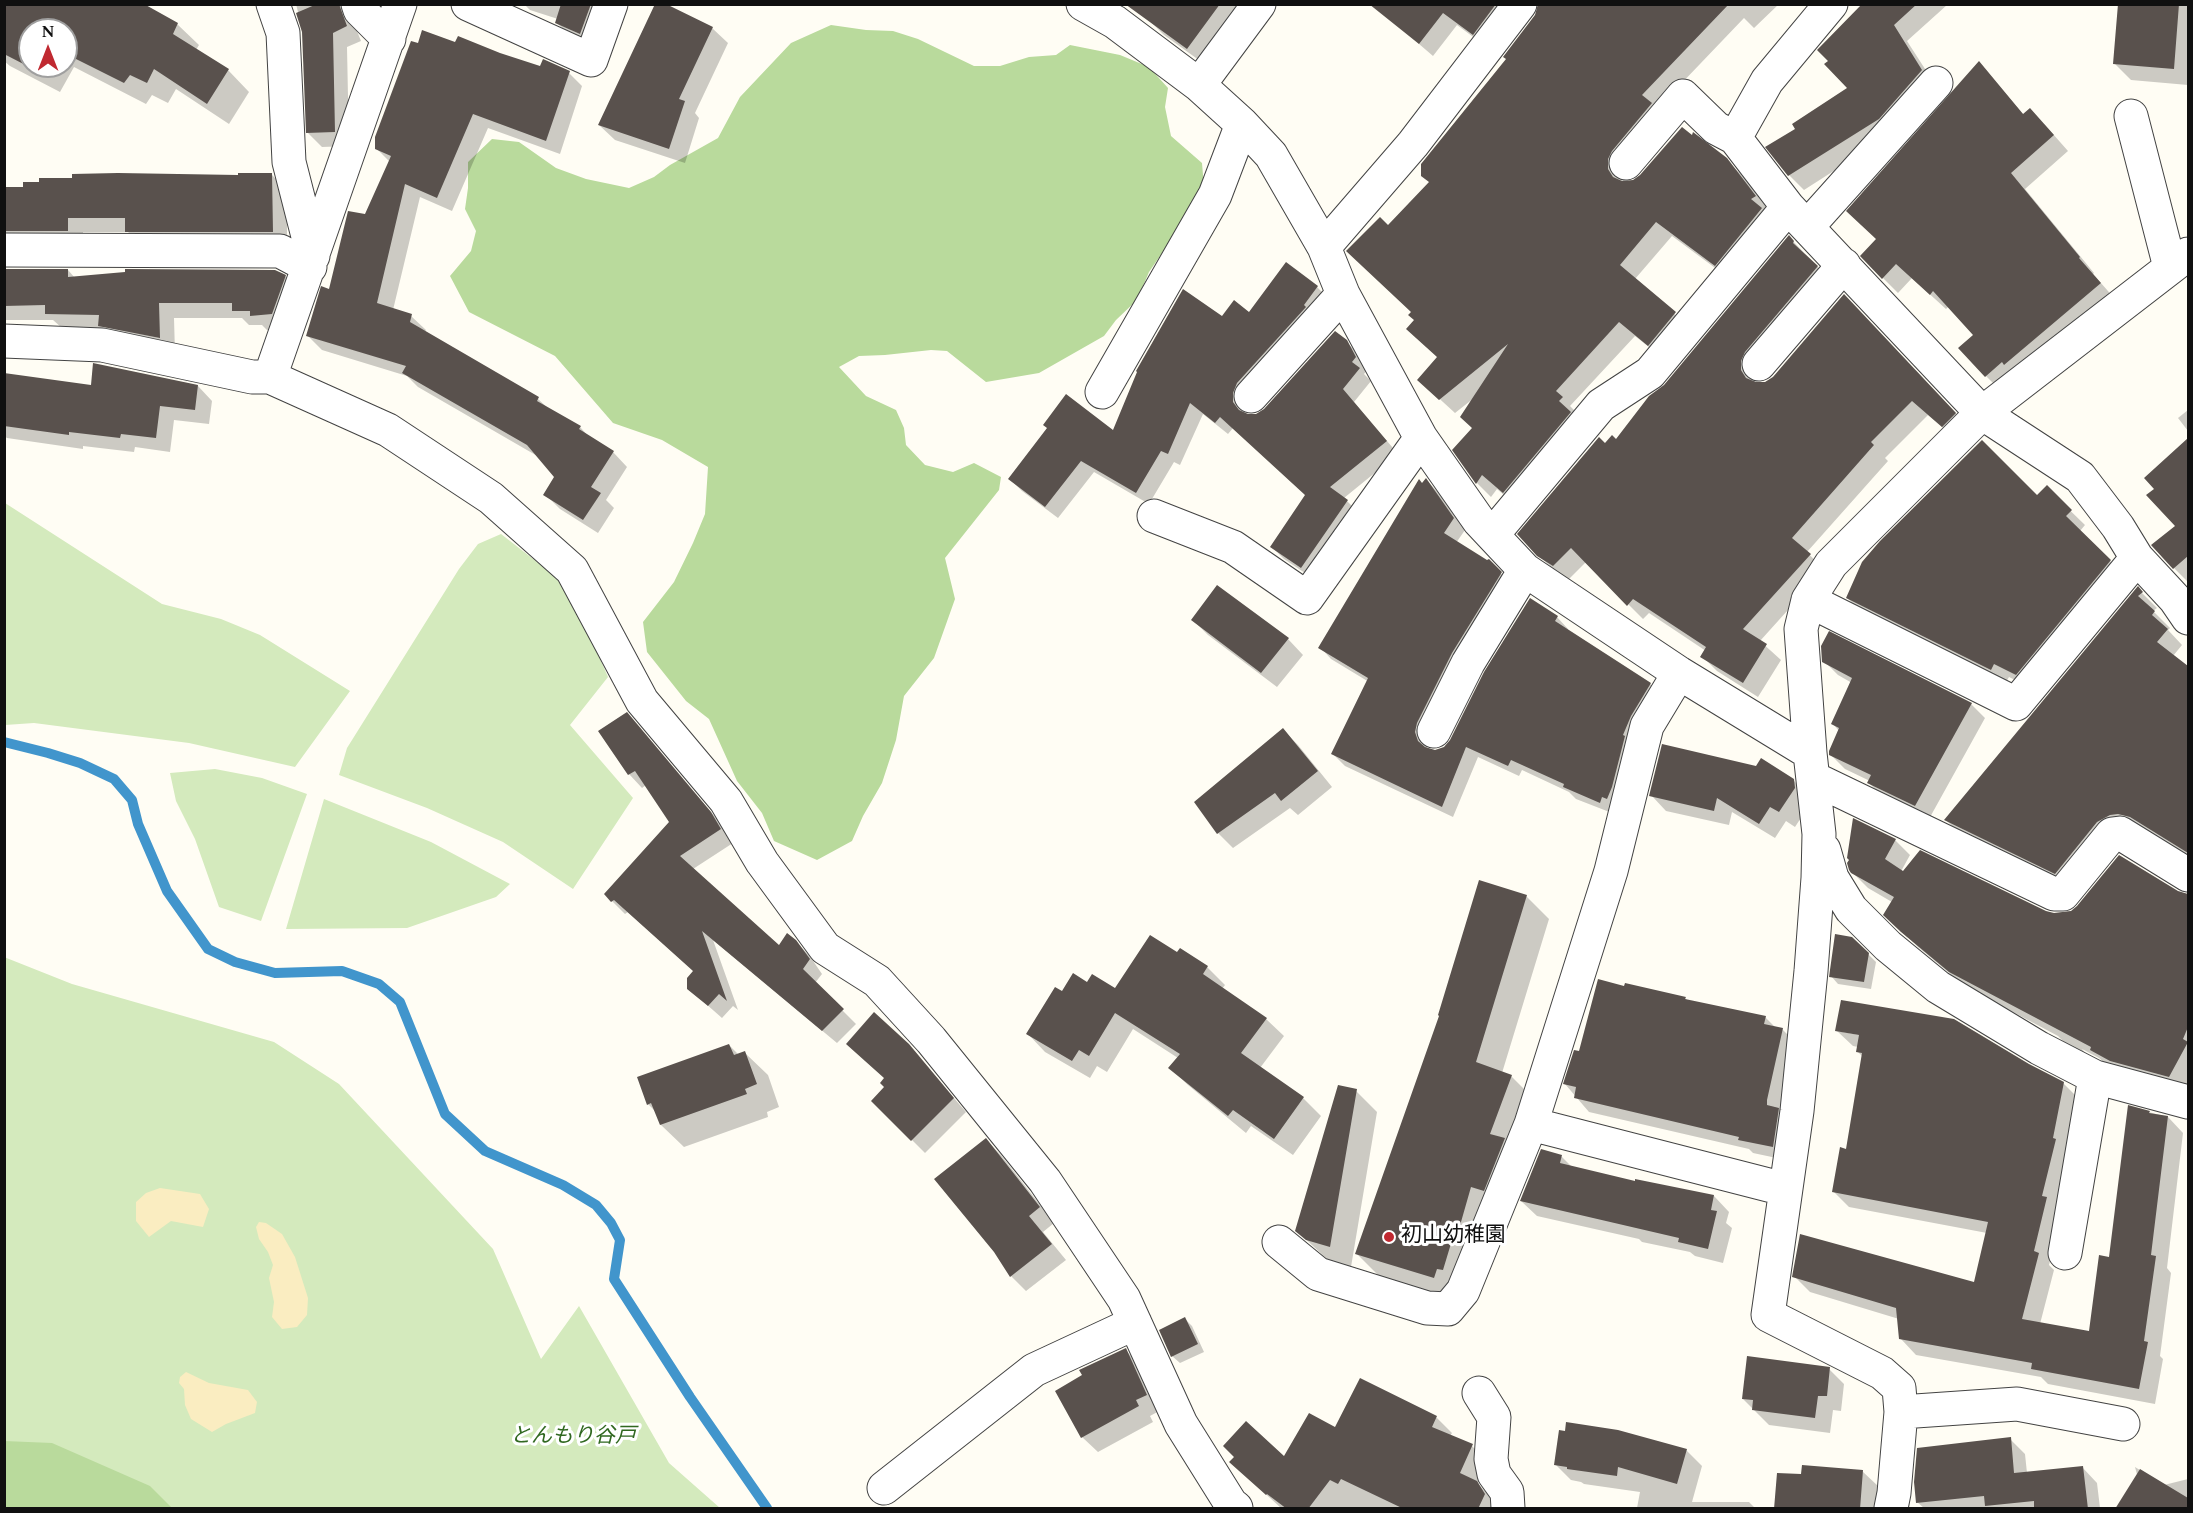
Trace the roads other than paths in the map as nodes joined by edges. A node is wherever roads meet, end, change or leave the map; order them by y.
1 (273, 4) edge
2 (358, 4) edge
3 (400, 4) edge
4 (468, 4) edge
5 (611, 4) edge
6 (1083, 4) edge
7 (1259, 4) edge
8 (1520, 4) edge
9 (1831, 4) edge
10 (1118, 13) edge
11 (389, 39) junction
12 (1936, 83) dead end
13 (1198, 85) junction
14 (2132, 116) dead end
15 (1242, 124) junction
16 (1735, 138) junction
17 (1626, 163) dead end
18 (1798, 217) junction
19 (1324, 246) junction
20 (4, 250) edge
21 (311, 261) junction
22 (2182, 262) edge
23 (1844, 265) junction
24 (1343, 294) junction
25 (4, 340) edge
26 (1759, 364) dead end
27 (270, 377) junction
28 (1102, 392) dead end
29 (1251, 396) dead end
30 (1982, 413) junction
31 (1421, 438) junction
32 (1154, 516) dead end
33 (1492, 534) junction
34 (2138, 558) junction
35 (1525, 570) junction
36 (1808, 600) junction
37 (2184, 601) edge
38 (1679, 672) junction
39 (1434, 731) dead end
40 (1811, 765) junction
41 (1819, 834) junction
42 (2188, 875) edge
43 (2095, 1077) junction
44 (2188, 1102) edge
45 (1530, 1124) junction
46 (1784, 1189) junction
47 (1279, 1242) dead end
48 (2065, 1253) dead end
49 (1135, 1323) junction
50 (1479, 1392) dead end
51 (1901, 1412) junction
52 (2123, 1424) dead end
53 (884, 1488) dead end
54 (1236, 1509) edge
55 (1508, 1509) edge
56 (1891, 1509) edge

1 - 21 street
2 - 11 street
3 - 11 street
4 - 5 street
6 - 10 street
7 - 13 street
8 - 19 street
9 - 16 street
10 - 13 street
11 - 21 street
12 - 18 street
13 - 15 street
14 - 22 street
15 - 19 street
15 - 28 street
16 - 17 street
16 - 18 street
18 - 23 street
18 - 33 street
19 - 24 street
20 - 21 street
21 - 27 street
22 - 30 street
23 - 26 street
23 - 30 street
24 - 29 street
24 - 31 street
25 - 27 street
27 - 49 street
30 - 34 street
30 - 36 street
31 - 32 street
31 - 33 street
33 - 35 street
34 - 36 street
34 - 37 street
35 - 38 street
35 - 39 street
36 - 40 street
38 - 40 street
38 - 45 street
40 - 41 street
40 - 42 street
41 - 43 street
41 - 46 street
43 - 44 street
43 - 48 street
45 - 46 street
45 - 47 street
46 - 51 street
49 - 53 street
49 - 54 street
50 - 55 street
51 - 52 street
51 - 56 street

